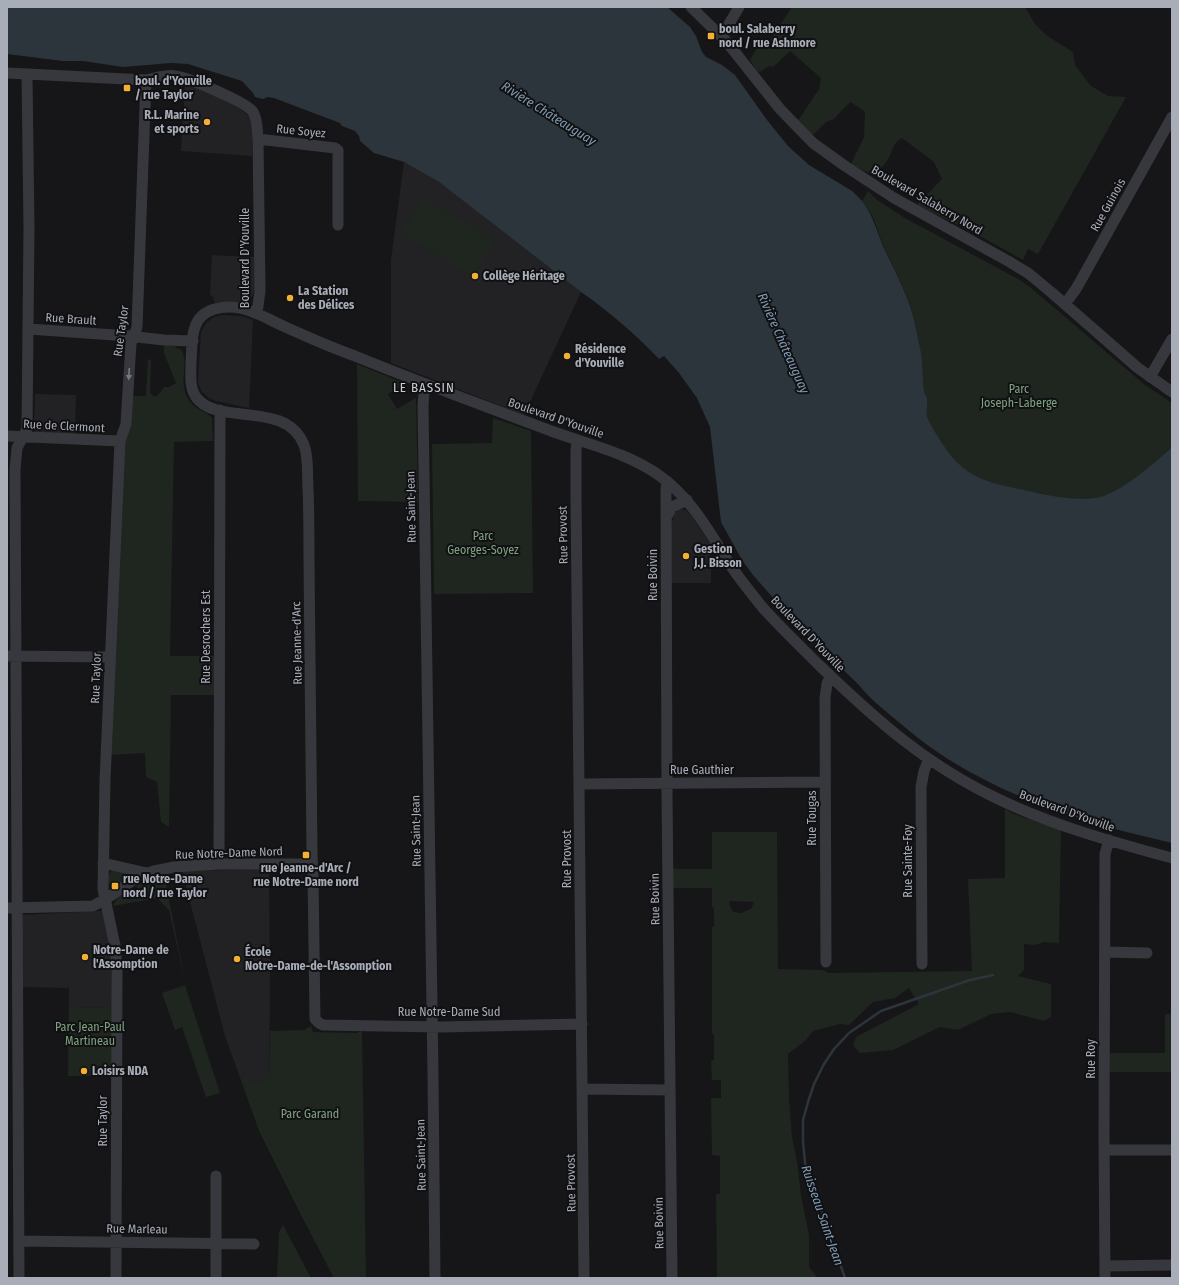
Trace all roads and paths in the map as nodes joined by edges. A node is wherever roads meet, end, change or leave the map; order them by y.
1 (691, 7) edge
2 (739, 7) edge
3 (722, 36) junction
4 (7, 73) edge
5 (27, 74) junction
6 (146, 80) junction
7 (1172, 117) edge
8 (258, 139) junction
9 (338, 225) dead end
10 (1065, 304) junction
11 (257, 313) junction
12 (29, 329) junction
13 (134, 336) junction
14 (1172, 339) edge
15 (193, 341) junction
16 (1150, 377) junction
17 (426, 385) junction
18 (1172, 392) edge
19 (220, 410) junction
20 (7, 436) edge
21 (23, 437) junction
22 (577, 440) junction
23 (120, 441) junction
24 (667, 481) junction
25 (687, 500) junction
26 (666, 521) junction
27 (11, 656) edge
28 (110, 657) junction
29 (830, 676) junction
30 (929, 760) junction
31 (825, 782) junction
32 (667, 783) junction
33 (580, 784) junction
34 (1109, 840) junction
35 (1172, 858) edge
36 (103, 863) junction
37 (219, 864) junction
38 (312, 864) junction
39 (147, 873) junction
40 (105, 900) junction
41 (12, 908) edge
42 (1105, 952) junction
43 (1147, 953) dead end
44 (826, 962) dead end
45 (922, 964) dead end
46 (317, 1022) joint
47 (582, 1024) junction
48 (432, 1026) junction
49 (583, 1090) junction
50 (670, 1090) junction
51 (1104, 1150) junction
52 (1172, 1150) edge
53 (216, 1176) dead end
54 (19, 1241) junction
55 (116, 1242) junction
56 (216, 1243) junction
57 (254, 1244) dead end
58 (1172, 1265) edge
59 (1105, 1266) junction
60 (19, 1278) edge
61 (116, 1278) edge
62 (216, 1278) edge
63 (435, 1278) edge
64 (584, 1278) edge
65 (672, 1278) edge
66 (1105, 1278) edge

1 - 3 street, Boulevard Salaberry Nord
2 - 3 street
3 - 10 street, Boulevard Salaberry Nord
4 - 5 street, Boulevard D'Youville
5 - 6 street, Boulevard D'Youville
5 - 12 street
6 - 8 street, Boulevard D'Youville
6 - 13 street, Rue Taylor
7 - 10 street, Rue Guinois
8 - 9 street, Rue Soyez
8 - 11 street, Boulevard D'Youville
10 - 16 street, Boulevard Salaberry Nord
11 - 15 street
11 - 17 street, Boulevard D'Youville
12 - 13 street, Rue Brault
12 - 21 street
13 - 15 street, Rue Brault
13 -> 23 street, Rue Taylor
14 - 16 street
15 - 19 street, Rue Jeanne-d'Arc
16 - 18 street, Boulevard Salaberry Nord
17 - 22 street, Boulevard D'Youville
17 - 48 street, Rue Saint-Jean
19 - 37 street, Rue Desrochers Est
19 - 38 street, Rue Jeanne-d'Arc
20 - 21 street, Rue de Clermont
21 - 23 street, Rue de Clermont
21 - 27 street
22 - 24 street, Boulevard D'Youville
22 - 33 street, Rue Provost
23 - 28 street, Rue Taylor
24 - 25 street, Boulevard D'Youville
24 - 26 street, Rue Boivin
25 - 26 street
25 - 29 street, Boulevard D'Youville
26 - 32 street, Rue Boivin
27 - 28 street
27 - 41 street
28 - 36 street, Rue Taylor
29 - 30 street, Boulevard D'Youville
29 - 31 street, Rue Tougas
30 - 34 street, Boulevard D'Youville
30 - 45 street, Rue Sainte-Foy
31 - 32 street, Rue Gauthier
31 - 44 street, Rue Tougas
32 - 33 street, Rue Gauthier
32 - 50 street, Rue Boivin
33 - 47 street, Rue Provost
34 - 35 street, Boulevard D'Youville
34 - 42 street, Rue Roy
36 - 39 street, Rue Notre-Dame Nord
36 - 40 street, Rue Taylor
37 - 38 street, Rue Notre-Dame Nord
37 - 39 street, Rue Notre-Dame Nord
38 - 46 street, Rue Jeanne-d'Arc
39 - 40 street, Rue Notre-Dame Nord
40 - 41 street, Rue Notre-Dame Nord
40 - 55 street, Rue Taylor
41 - 54 street
42 - 43 street
42 - 51 street, Rue Roy
46 - 48 street, Rue Notre-Dame Sud
47 - 48 street, Rue Notre-Dame Sud
47 - 49 street, Rue Provost
48 - 63 street, Rue Saint-Jean
49 - 50 street
49 - 64 street, Rue Provost
50 - 65 street, Rue Boivin
51 - 52 street
51 - 59 street, Rue Roy
53 - 56 street
54 - 55 street, Rue Marleau
54 - 60 street
55 - 56 street, Rue Marleau
55 - 61 street, Rue Taylor
56 - 57 street, Rue Marleau
56 - 62 street
58 - 59 street
59 - 66 street, Rue Roy

